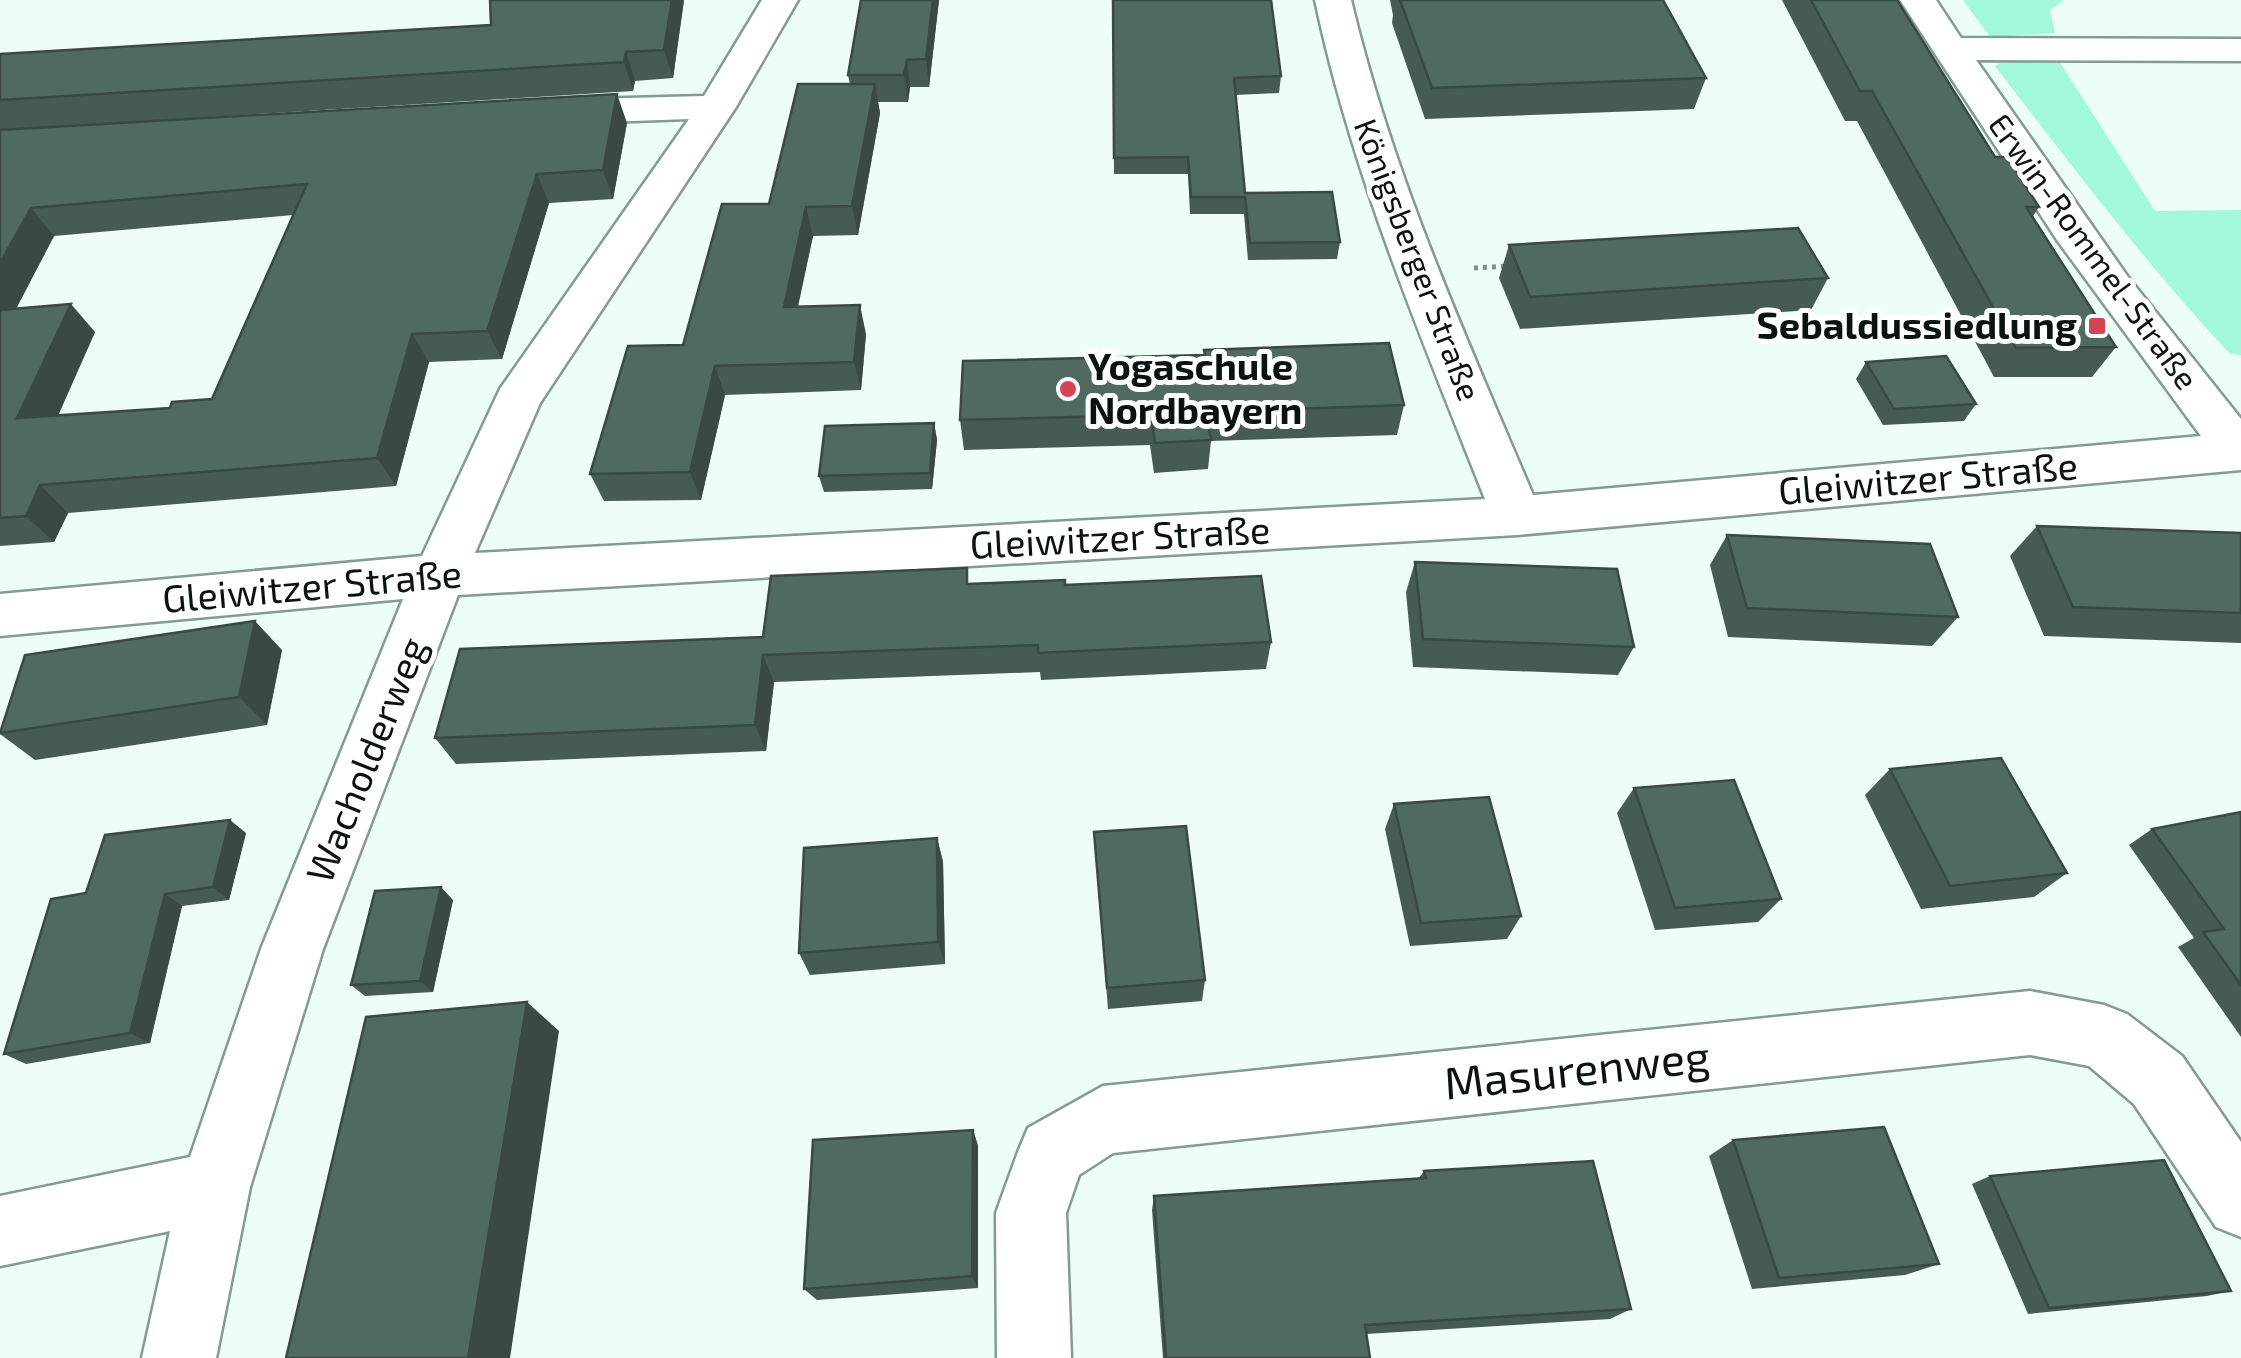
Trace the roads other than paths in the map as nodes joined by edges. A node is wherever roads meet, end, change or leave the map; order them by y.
1 (780, 0) edge
2 (1332, 0) edge
3 (1918, 0) edge
4 (1949, 49) junction
5 (2241, 50) edge
6 (717, 107) junction
7 (511, 114) edge
8 (2182, 378) junction
9 (2241, 383) edge
10 (2240, 451) edge
11 (1517, 516) junction
12 (443, 574) junction
13 (0, 615) edge
14 (214, 1187) junction
15 (2241, 1202) edge
16 (0, 1231) edge
17 (179, 1358) edge
18 (1034, 1358) edge

1 - 6 street, Wacholderweg
2 - 11 street, Königsberger Straße
3 - 4 street, Erwin-Rommel-Straße
4 - 5 street
4 - 8 street, Erwin-Rommel-Straße
6 - 7 street
6 - 12 street, Wacholderweg
8 - 9 street
8 - 10 street, Erwin-Rommel-Straße
10 - 11 street, Gleiwitzer Straße
11 - 12 street, Gleiwitzer Straße
12 - 13 street, Gleiwitzer Straße
12 - 14 street, Wacholderweg
14 - 16 street
14 - 17 street, Wacholderweg
15 - 18 street, Masurenweg

